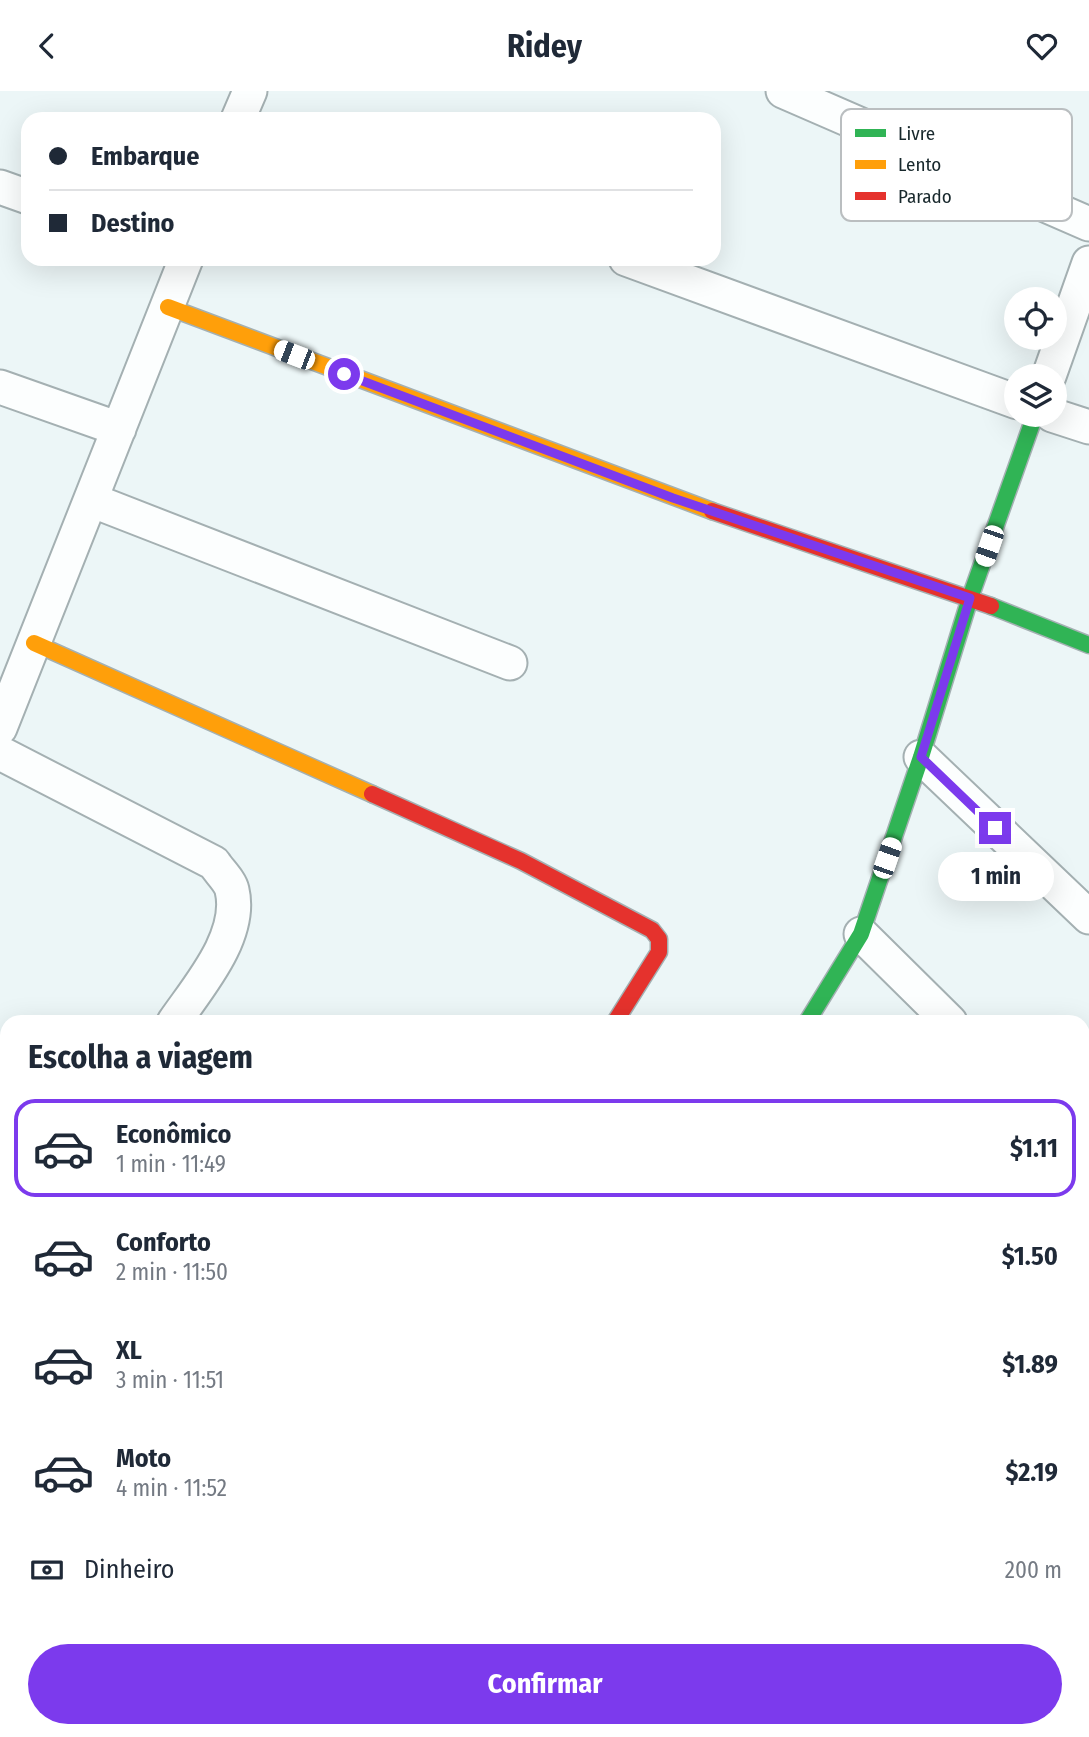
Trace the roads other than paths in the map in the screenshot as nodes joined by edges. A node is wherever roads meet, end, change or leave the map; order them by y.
1 (783, 91) edge
2 (841, 116) edge
3 (0, 187) edge
4 (21, 194) edge
5 (1072, 217) edge
6 (1089, 224) edge
7 (1089, 264) edge
8 (183, 266) edge
9 (645, 266) edge
10 (168, 307) junction
11 (1053, 364) edge
12 (0, 387) edge
13 (1004, 397) edge
14 (1067, 420) edge
15 (1031, 427) edge
16 (1089, 427) edge
17 (119, 429) junction
18 (91, 500) junction
19 (970, 598) junction
20 (34, 643) junction
21 (1089, 645) edge
22 (510, 663) dead end
23 (0, 728) edge
24 (0, 753) edge
25 (921, 757) junction
26 (1089, 917) edge
27 (861, 934) junction
28 (179, 1015) edge
29 (619, 1015) edge
30 (811, 1015) edge
31 (943, 1015) edge

1 - 2 street
3 - 4 street
5 - 6 street
7 - 11 street
8 - 10 street
9 - 13 street
10 - 17 street
10 - 19 street
12 - 17 street
14 - 16 street
15 - 19 street
17 - 18 street
18 - 20 street
18 - 22 street
19 - 21 street
19 - 25 street
20 - 23 street
20 - 29 street
24 - 28 street
25 - 26 street
25 - 27 street
27 - 30 street
27 - 31 street

